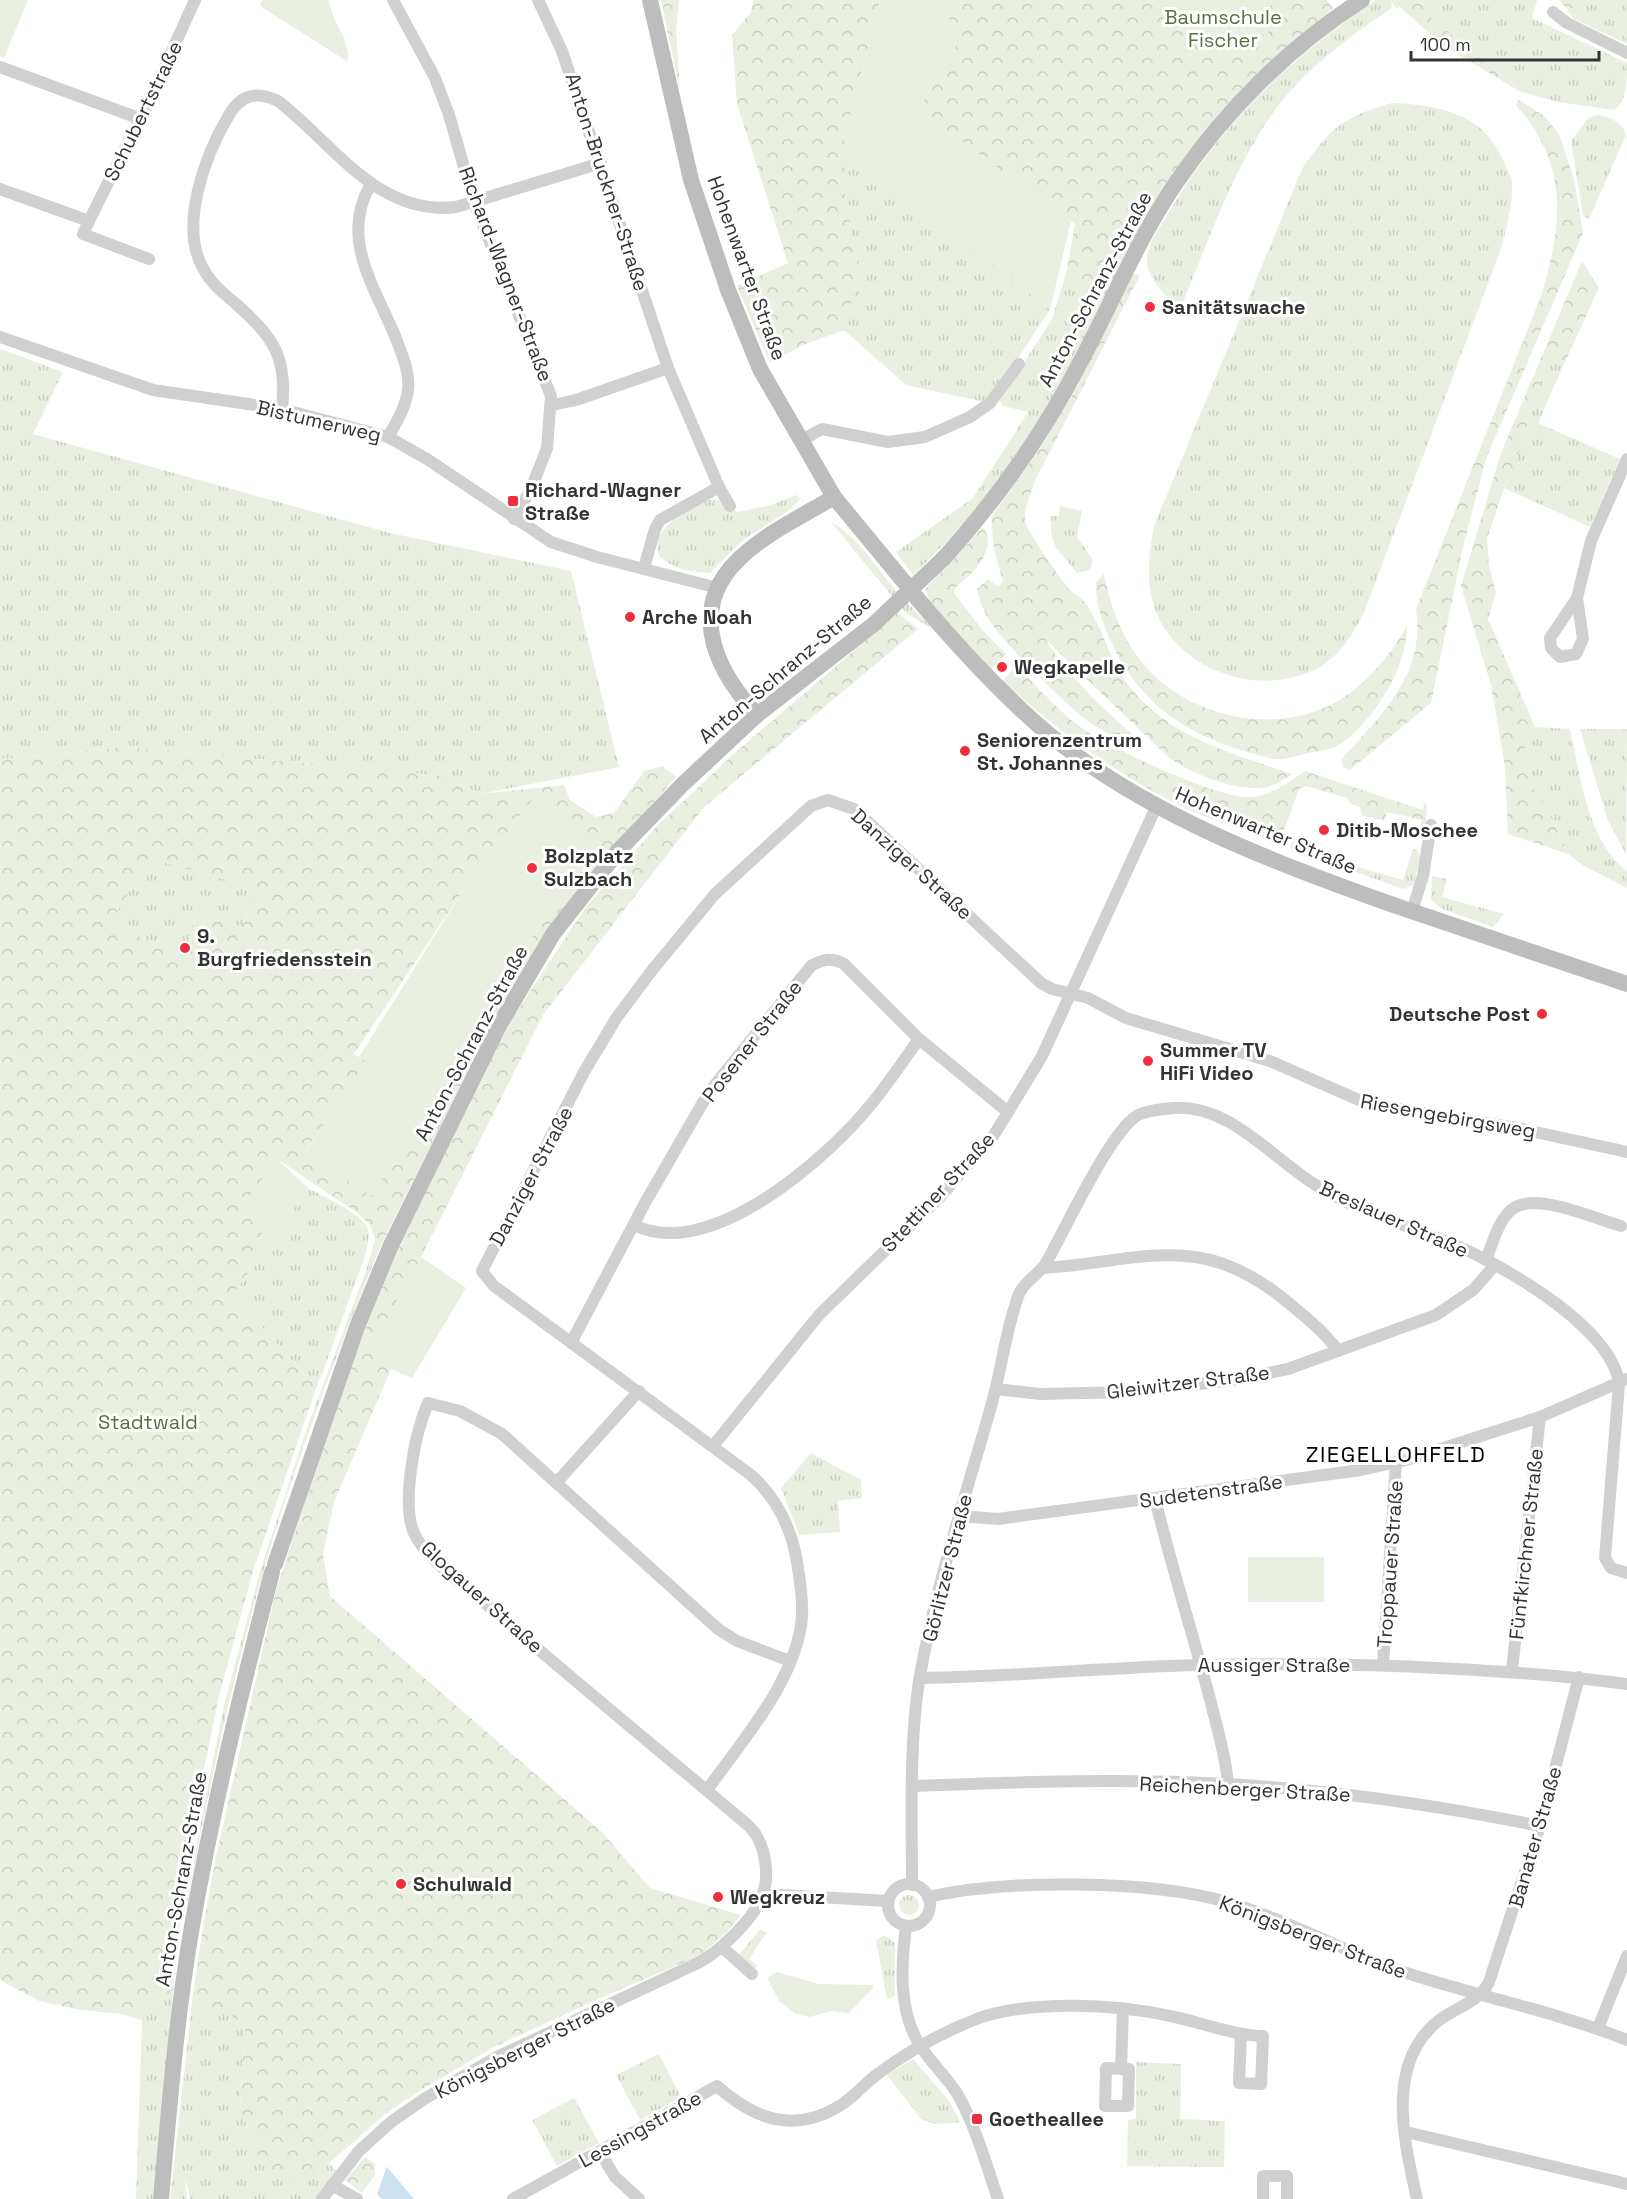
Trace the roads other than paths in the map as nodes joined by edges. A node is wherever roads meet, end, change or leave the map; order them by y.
1 (195, 0) edge
2 (393, 0) edge
3 (538, 0) edge
4 (650, 0) edge
5 (1362, 0) edge
6 (1553, 12) dead end
7 (1627, 53) edge
8 (0, 67) edge
9 (141, 119) junction
10 (601, 163) junction
11 (371, 184) junction
12 (0, 189) edge
13 (474, 202) junction
14 (89, 221) junction
15 (149, 259) dead end
16 (0, 337) edge
17 (1019, 364) dead end
18 (668, 368) junction
19 (552, 405) junction
20 (282, 409) junction
21 (388, 437) junction
22 (800, 441) junction
23 (1627, 459) edge
24 (719, 487) junction
25 (834, 497) junction
26 (730, 506) dead end
27 (514, 519) junction
28 (644, 568) junction
29 (904, 583) dead end
30 (718, 588) junction
31 (916, 597) dead end
32 (1577, 598) dead end
33 (757, 715) junction
34 (1156, 805) junction
35 (1431, 825) dead end
36 (1412, 911) junction
37 (1627, 984) edge
38 (1071, 993) junction
39 (919, 1039) junction
40 (1008, 1112) junction
41 (1627, 1152) edge
42 (634, 1225) junction
43 (1622, 1226) dead end
44 (1491, 1262) junction
45 (1043, 1268) junction
46 (572, 1341) junction
47 (1338, 1351) junction
48 (1623, 1382) edge
49 (996, 1389) junction
50 (639, 1391) junction
51 (1540, 1417) junction
52 (713, 1446) junction
53 (1396, 1462) junction
54 (557, 1482) junction
55 (1155, 1499) junction
56 (960, 1516) junction
57 (1627, 1573) edge
58 (790, 1662) junction
59 (1201, 1665) junction
60 (1383, 1665) junction
61 (1512, 1670) junction
62 (1578, 1677) junction
63 (920, 1678) junction
64 (1627, 1684) edge
65 (1228, 1784) junction
66 (913, 1786) junction
67 (707, 1790) junction
68 (1540, 1826) junction
69 (912, 1885) junction
70 (763, 1894) junction
71 (928, 1897) junction
72 (889, 1901) junction
73 (906, 1926) junction
74 (722, 1947) junction
75 (1627, 1956) edge
76 (752, 1974) dead end
77 (1482, 1994) junction
78 (1123, 2010) junction
79 (1598, 2028) junction
80 (1241, 2035) dead end
81 (1627, 2040) edge
82 (920, 2047) junction
83 (1120, 2069) dead end
84 (1406, 2132) junction
85 (600, 2152) junction
86 (1627, 2184) edge
87 (332, 2185) junction
88 (161, 2199) edge
89 (322, 2199) edge
90 (357, 2199) edge
91 (513, 2199) edge
92 (639, 2199) edge
93 (998, 2199) edge
94 (1263, 2199) edge
95 (1287, 2199) edge
96 (1417, 2199) edge

1 - 9 street, Schubertstraße
2 - 13 street, Richard-Wagner-Straße
3 - 10 street, Anton-Bruckner-Straße
4 - 22 main road, Hohenwarter Straße
5 - 33 main road, Anton-Schranz-Straße, bridge
6 - 7 street
8 - 9 street
9 - 14 street, Schubertstraße
10 - 13 street
10 - 18 street, Anton-Bruckner-Straße
11 - 13 street
11 - 20 street
11 - 21 street
12 - 14 street
13 - 19 street, Richard-Wagner-Straße
14 - 15 street
16 - 20 street, Bistumerweg
17 - 22 street
18 - 19 street
18 - 24 street, Anton-Bruckner-Straße
19 - 27 street, Richard-Wagner-Straße
20 - 21 street, Bistumerweg
21 - 27 street, Bistumerweg
22 - 25 main road, Hohenwarter Straße
23 - 32 street
24 - 26 street, Anton-Bruckner-Straße
24 - 28 street
25 - 29 main road, Hohenwarter Straße
25 - 30 main road
27 - 28 street, Bistumerweg
28 - 30 street, Bistumerweg
30 - 33 main road
31 - 34 main road, Hohenwarter Straße
33 - 88 main road, Anton-Schranz-Straße
34 - 36 main road, Hohenwarter Straße
34 - 38 street, Stettiner Straße
35 - 36 street
36 - 37 main road, Hohenwarter Straße
38 - 40 street, Stettiner Straße
38 - 41 street, Riesengebirgsweg
38 - 46 street, Danziger Straße
39 - 40 street, Posener Straße
39 - 42 street
39 - 42 street, Posener Straße
40 - 52 street, Stettiner Straße
42 - 46 street, Posener Straße
43 - 44 street, Gleiwitzer Straße
44 - 45 street, Breslauer Straße
44 - 47 street, Gleiwitzer Straße
44 - 48 street, Breslauer Straße
45 - 47 street
45 - 49 street, Görlitzer Straße
46 - 50 street, Danziger Straße
47 - 49 street, Gleiwitzer Straße
48 - 51 street, Sudetenstraße
48 - 57 street
49 - 56 street, Görlitzer Straße
50 - 52 street, Danziger Straße
50 - 54 street
51 - 53 street, Sudetenstraße
51 - 61 street, Fünfkirchner Straße
52 - 58 street, Danziger Straße
53 - 55 street, Sudetenstraße
53 - 60 street, Troppauer Straße
54 - 58 street, Glogauer Straße
54 - 67 street, Glogauer Straße
55 - 56 street, Sudetenstraße
55 - 59 street
56 - 63 street, Görlitzer Straße
58 - 67 street, Danziger Straße
59 - 60 street, Aussiger Straße
59 - 63 street, Aussiger Straße
59 - 65 street
60 - 61 street, Aussiger Straße
61 - 62 street, Aussiger Straße
62 - 64 street, Aussiger Straße
62 - 68 street, Banater Straße
63 - 66 street, Görlitzer Straße
65 - 66 street, Reichenberger Straße
65 - 68 street, Reichenberger Straße
66 - 69 street, Görlitzer Straße
67 - 70 street, Glogauer Straße
68 - 77 street, Banater Straße
69 - 71 street
69 - 72 street
70 - 72 street
70 - 74 street, Königsberger Straße
71 - 73 street
71 - 77 street, Königsberger Straße
72 - 73 street
73 - 82 street
74 - 76 street
74 - 87 street, Königsberger Straße
75 - 79 street
77 - 79 street, Königsberger Straße
77 - 84 street
78 - 80 street
78 - 82 street
78 - 83 street
79 - 81 street, Königsberger Straße
82 - 85 street, Lessingstraße
82 - 93 street
84 - 86 street
84 - 96 street
85 - 91 street, Lessingstraße
85 - 92 street
87 - 89 street, Königsberger Straße
87 - 90 street
94 - 95 street

